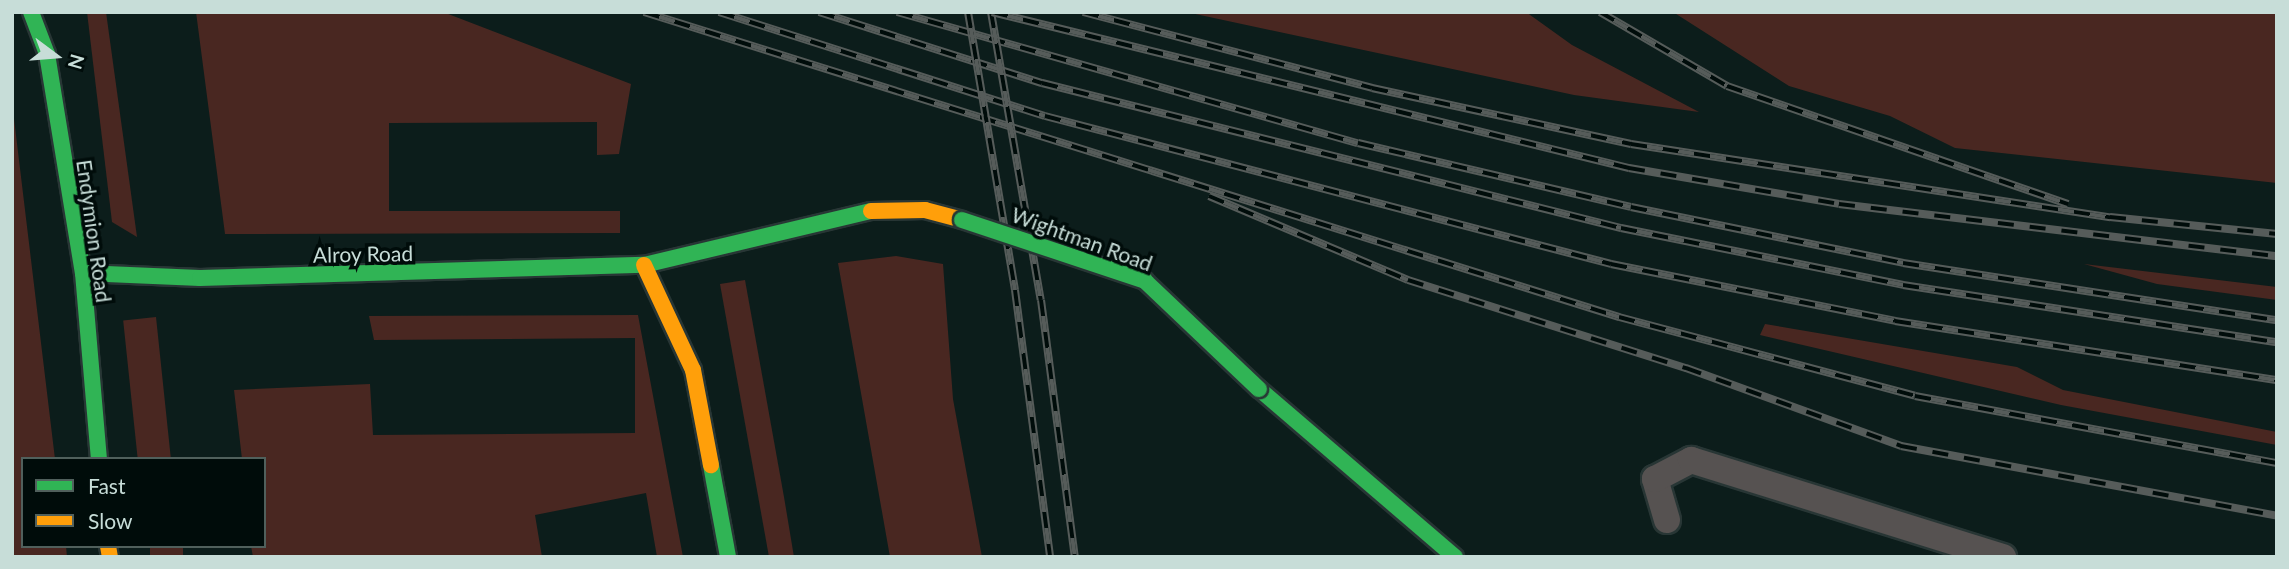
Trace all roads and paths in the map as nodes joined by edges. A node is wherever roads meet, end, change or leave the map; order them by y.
1 (31, 12) edge
2 (644, 265) junction
3 (83, 273) junction
4 (99, 457) edge
5 (1667, 520) dead end
6 (728, 557) edge
7 (1455, 557) edge
8 (2003, 557) edge

1 - 3 main road, Endymion Road
2 - 3 main road, Alroy Road
2 - 6 main road
2 - 7 main road, Wightman Road, bridge
3 - 4 main road, Endymion Road
5 - 8 lane

